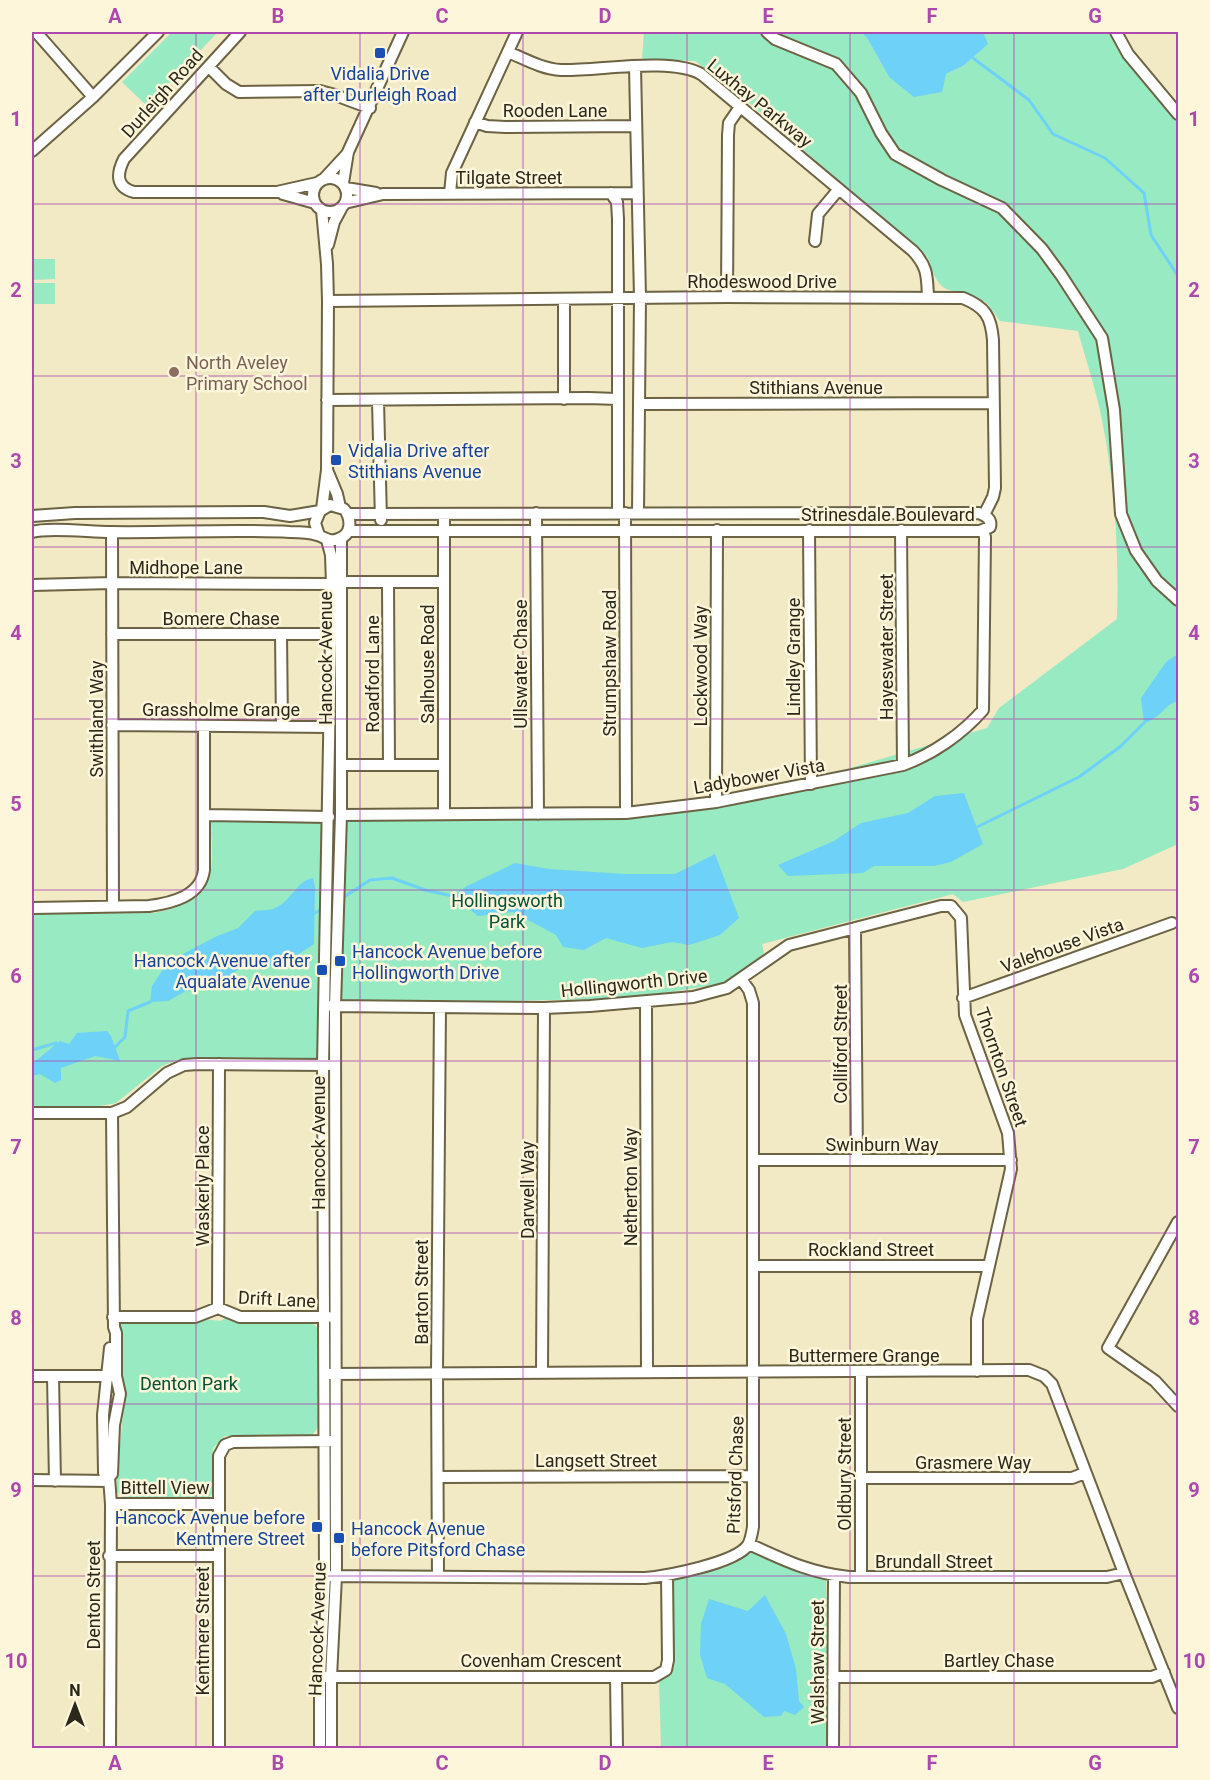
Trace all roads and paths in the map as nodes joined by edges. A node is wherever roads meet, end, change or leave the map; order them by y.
1 (36, 32) edge
2 (158, 32) edge
3 (240, 32) edge
4 (403, 32) edge
5 (517, 32) edge
6 (767, 32) edge
7 (1116, 32) edge
8 (508, 52) junction
9 (208, 67) junction
10 (635, 67) junction
11 (93, 97) junction
12 (740, 107) junction
13 (370, 108) junction
14 (1179, 114) edge
15 (475, 122) junction
16 (636, 126) junction
17 (32, 151) edge
18 (348, 152) junction
19 (320, 181) junction
20 (344, 185) junction
21 (839, 189) junction
22 (277, 192) junction
23 (450, 193) junction
24 (611, 193) junction
25 (636, 193) junction
26 (383, 194) junction
27 (343, 206) junction
28 (318, 207) junction
29 (815, 241) dead end
30 (326, 254) junction
31 (727, 297) junction
32 (928, 297) junction
33 (640, 298) junction
34 (617, 299) junction
35 (564, 300) junction
36 (328, 301) junction
37 (564, 399) junction
38 (617, 399) junction
39 (327, 400) junction
40 (378, 401) junction
41 (993, 403) junction
42 (639, 404) junction
43 (327, 470) junction
44 (321, 510) junction
45 (344, 510) junction
46 (536, 513) junction
47 (621, 513) junction
48 (638, 513) junction
49 (381, 514) junction
50 (444, 514) junction
51 (984, 515) junction
52 (32, 516) edge
53 (381, 530) junction
54 (444, 530) junction
55 (717, 530) junction
56 (809, 530) junction
57 (901, 530) junction
58 (982, 530) junction
59 (536, 531) junction
60 (32, 532) edge
61 (112, 532) junction
62 (626, 532) junction
63 (345, 535) junction
64 (323, 537) junction
65 (388, 582) junction
66 (444, 582) junction
67 (112, 583) junction
68 (338, 584) junction
69 (32, 585) edge
70 (1179, 600) edge
71 (112, 634) junction
72 (281, 634) junction
73 (330, 634) junction
74 (112, 725) junction
75 (204, 726) junction
76 (282, 726) junction
77 (329, 727) junction
78 (342, 765) junction
79 (389, 765) junction
80 (444, 765) junction
81 (903, 765) junction
82 (811, 784) junction
83 (716, 802) junction
84 (626, 813) junction
85 (342, 814) junction
86 (444, 814) junction
87 (538, 814) junction
88 (204, 815) junction
89 (329, 817) junction
90 (113, 906) junction
91 (32, 908) edge
92 (960, 914) joint
93 (1172, 924) dead end
94 (855, 928) junction
95 (741, 979) junction
96 (963, 998) junction
97 (646, 1002) junction
98 (330, 1006) junction
99 (440, 1007) junction
100 (544, 1008) junction
101 (219, 1064) junction
102 (323, 1065) junction
103 (335, 1065) junction
104 (32, 1113) edge
105 (112, 1113) junction
106 (753, 1160) junction
107 (857, 1160) junction
108 (1011, 1160) junction
109 (1179, 1222) edge
110 (754, 1266) junction
111 (989, 1266) junction
112 (218, 1308) junction
113 (329, 1317) junction
114 (114, 1322) junction
115 (861, 1371) junction
116 (977, 1371) junction
117 (647, 1372) junction
118 (754, 1372) junction
119 (437, 1373) junction
120 (542, 1373) junction
121 (329, 1374) junction
122 (32, 1376) edge
123 (53, 1376) junction
124 (111, 1376) junction
125 (1179, 1406) edge
126 (329, 1441) junction
127 (1085, 1473) junction
128 (753, 1476) junction
129 (438, 1477) junction
130 (861, 1478) junction
131 (109, 1479) junction
132 (32, 1480) edge
133 (55, 1481) junction
134 (111, 1504) junction
135 (218, 1504) junction
136 (749, 1544) junction
137 (109, 1556) junction
138 (219, 1556) junction
139 (1124, 1572) junction
140 (834, 1575) junction
141 (330, 1576) junction
142 (667, 1576) junction
143 (438, 1577) junction
144 (861, 1577) junction
145 (1164, 1672) junction
146 (325, 1677) junction
147 (616, 1677) junction
148 (833, 1677) junction
149 (1179, 1708) edge
150 (110, 1749) edge
151 (219, 1749) edge
152 (320, 1749) edge
153 (331, 1749) edge
154 (617, 1749) edge
155 (833, 1749) edge

1 - 11 street
2 - 11 street
3 - 9 street, Durleigh Road
4 - 13 street
5 - 8 street
6 - 70 street
7 - 14 street
8 - 10 street, Luxhay Parkway
8 - 15 street
9 - 13 street
9 - 22 street, Durleigh Road
10 - 12 street, Luxhay Parkway
10 - 16 street
11 - 17 street
12 - 21 street, Luxhay Parkway
12 - 31 street
13 - 18 street
15 - 16 street, Rooden Lane
15 - 23 street
16 - 25 street
18 - 19 street
18 - 20 street
19 - 20 street
19 - 22 street
19 - 28 street
20 - 26 street, Tilgate Street
20 - 27 street
21 - 29 street
21 - 32 street, Luxhay Parkway
22 - 28 street
23 - 24 street, Tilgate Street
23 - 26 street, Tilgate Street
24 - 25 street, Tilgate Street
24 - 34 street, Strumpshaw Road
25 - 33 street
26 - 27 street, Tilgate Street
27 - 28 street
27 - 30 street
28 - 30 street
30 - 36 street
31 - 32 street, Rhodeswood Drive
31 - 33 street, Rhodeswood Drive
32 - 41 street, Rhodeswood Drive
33 - 34 street, Rhodeswood Drive
33 - 42 street
34 - 35 street, Rhodeswood Drive
34 - 38 street, Strumpshaw Road
35 - 36 street, Rhodeswood Drive
35 - 37 street
36 - 39 street
37 - 38 street
37 - 40 street
38 - 47 street, Strumpshaw Road
39 - 40 street
39 - 43 street
40 - 49 street
41 - 42 street, Stithians Avenue
41 - 51 street, Rhodeswood Drive
42 - 48 street
43 - 44 street
43 - 45 street
44 - 45 street
44 - 52 street
44 - 64 street
45 - 49 street, Strinesdale Boulevard
45 - 63 street
46 - 47 street, Strinesdale Boulevard
46 - 50 street, Strinesdale Boulevard
46 - 59 street, Ullswater Chase
47 - 48 street, Strinesdale Boulevard
47 - 62 street, Strumpshaw Road
48 - 51 street, Strinesdale Boulevard
49 - 50 street, Strinesdale Boulevard
49 - 53 street
50 - 54 street, Salhouse Road
51 - 58 street, Strinesdale Boulevard
53 - 54 street, Strinesdale Boulevard
53 - 63 street, Strinesdale Boulevard
54 - 59 street, Strinesdale Boulevard
54 - 66 street, Salhouse Road
55 - 56 street, Strinesdale Boulevard
55 - 62 street, Strinesdale Boulevard
55 - 83 street, Lockwood Way
56 - 57 street, Strinesdale Boulevard
56 - 82 street, Lindley Grange
57 - 58 street, Strinesdale Boulevard
57 - 81 street, Hayeswater Street
58 - 81 street, Ladybower Vista
59 - 62 street, Strinesdale Boulevard
59 - 87 street, Ullswater Chase
60 - 61 street
61 - 64 street
61 - 67 street, Swithland Way
62 - 84 street, Strumpshaw Road
63 - 64 street
63 - 68 street, Hancock Avenue
64 - 68 street, Hancock Avenue
65 - 66 street, Midhope Lane
65 - 68 street, Midhope Lane
65 - 79 street, Roadford Lane
66 - 80 street, Salhouse Road
67 - 68 street, Midhope Lane
67 - 69 street, Midhope Lane
67 - 71 street, Swithland Way
68 - 73 street, Hancock Avenue
68 - 78 street, Hancock Avenue
71 - 72 street, Bomere Chase
71 - 74 street, Swithland Way
72 - 73 street, Bomere Chase
72 - 76 street
73 - 77 street, Hancock Avenue
74 - 75 street, Grassholme Grange
74 - 90 street, Swithland Way
75 - 76 street, Grassholme Grange
75 - 88 street
76 - 77 street, Grassholme Grange
77 - 89 street, Hancock Avenue
78 - 79 street
78 - 85 street, Hancock Avenue
79 - 80 street
80 - 86 street, Salhouse Road
81 - 82 street, Ladybower Vista
82 - 83 street, Ladybower Vista
83 - 84 street, Ladybower Vista
84 - 87 street, Ladybower Vista
85 - 86 street, Ladybower Vista
85 - 98 street, Hancock Avenue
86 - 87 street, Ladybower Vista
88 - 89 street
88 - 90 street
89 - 98 street, Hancock Avenue
90 - 91 street
92 - 94 street, Hollingworth Drive
92 - 96 street, Thornton Street
93 - 96 street, Valehouse Vista
94 - 95 street, Hollingworth Drive
94 - 107 street, Colliford Street
95 - 97 street, Hollingworth Drive
95 - 106 street, Pitsford Chase
96 - 108 street, Thornton Street
97 - 100 street, Hollingworth Drive
97 - 117 street, Netherton Way
98 - 99 street, Hollingworth Drive
98 - 102 street, Hancock Avenue
98 - 103 street, Hancock Avenue
99 - 100 street, Hollingworth Drive
99 - 119 street, Barton Street
100 - 120 street, Darwell Way
101 - 102 street
101 - 105 street
101 - 112 street, Waskerly Place
102 - 103 street
102 - 113 street, Hancock Avenue
103 - 113 street, Hancock Avenue
104 - 105 street
105 - 114 street, Denton Street
106 - 107 street, Swinburn Way
106 - 110 street, Pitsford Chase
107 - 108 street, Swinburn Way
108 - 111 street, Thornton Street
109 - 125 street
110 - 111 street, Rockland Street
110 - 118 street, Pitsford Chase
111 - 116 street, Thornton Street
112 - 113 street, Drift Lane
112 - 114 street
113 - 121 street, Hancock Avenue
114 - 124 street, Denton Street
115 - 116 street, Buttermere Grange
115 - 118 street, Buttermere Grange
115 - 130 street, Oldbury Street
116 - 127 street, Buttermere Grange
117 - 118 street, Buttermere Grange
117 - 120 street, Buttermere Grange
118 - 128 street, Pitsford Chase
119 - 120 street, Buttermere Grange
119 - 121 street, Buttermere Grange
119 - 129 street, Barton Street
121 - 126 street, Hancock Avenue
122 - 123 street
123 - 124 street
123 - 133 street
124 - 131 street, Denton Street
124 - 131 street, Denton Street
126 - 135 street, Kentmere Street
126 - 141 street, Hancock Avenue
127 - 130 street, Grasmere Way
127 - 139 street, Buttermere Grange
128 - 129 street, Langsett Street
128 - 136 street, Pitsford Chase
129 - 143 street, Barton Street
130 - 144 street, Oldbury Street
131 - 133 street
131 - 134 street, Denton Street
132 - 133 street
134 - 135 street, Bittell View
134 - 137 street, Denton Street
135 - 138 street, Kentmere Street
136 - 140 street, Brundall Street
136 - 142 street, Pitsford Chase
137 - 138 street
137 - 150 street, Denton Street
138 - 151 street, Kentmere Street
139 - 144 street, Brundall Street
139 - 145 street, Buttermere Grange
140 - 144 street, Brundall Street
140 - 148 street, Walshaw Street
141 - 143 street, Pitsford Chase
141 - 146 street, Hancock Avenue
142 - 143 street, Pitsford Chase
142 - 147 street, Covenham Crescent
145 - 148 street, Bartley Chase
145 - 149 street, Buttermere Grange
146 - 147 street, Covenham Crescent
146 - 152 street, Hancock Avenue
146 - 153 street, Hancock Avenue
147 - 154 street
148 - 155 street, Walshaw Street

